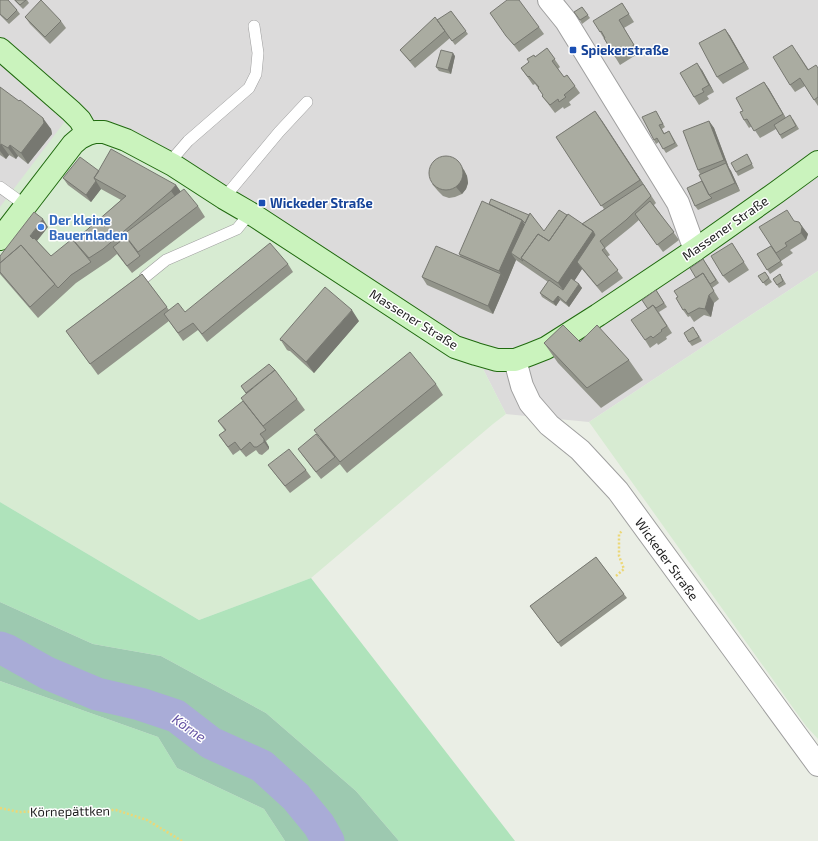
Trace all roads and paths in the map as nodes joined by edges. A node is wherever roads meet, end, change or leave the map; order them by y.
1 (549, 0) edge
2 (254, 26) dead end
3 (0, 49) edge
4 (307, 102) dead end
5 (88, 134) junction
6 (818, 162) edge
7 (168, 163) junction
8 (0, 187) edge
9 (224, 198) junction
10 (26, 205) junction
11 (250, 213) junction
12 (0, 239) edge
13 (695, 250) junction
14 (145, 277) edge
15 (515, 360) junction
16 (634, 514) junction
17 (616, 576) dead end
18 (818, 765) edge
19 (0, 808) edge
20 (182, 841) edge

1 - 13 street
2 - 7 lane
3 - 5 main road
4 - 9 lane
5 - 7 main road, Massener Straße
5 - 10 main road
6 - 13 main road, Massener Straße
7 - 9 main road, Massener Straße
8 - 10 lane
9 - 11 main road, Massener Straße
10 - 12 main road
11 - 14 lane
11 - 15 main road, Massener Straße
13 - 15 main road, Massener Straße
15 - 16 street, Wickeder Straße
16 - 17 path
16 - 18 street, Wickeder Straße
19 - 20 path, Körnepättken

